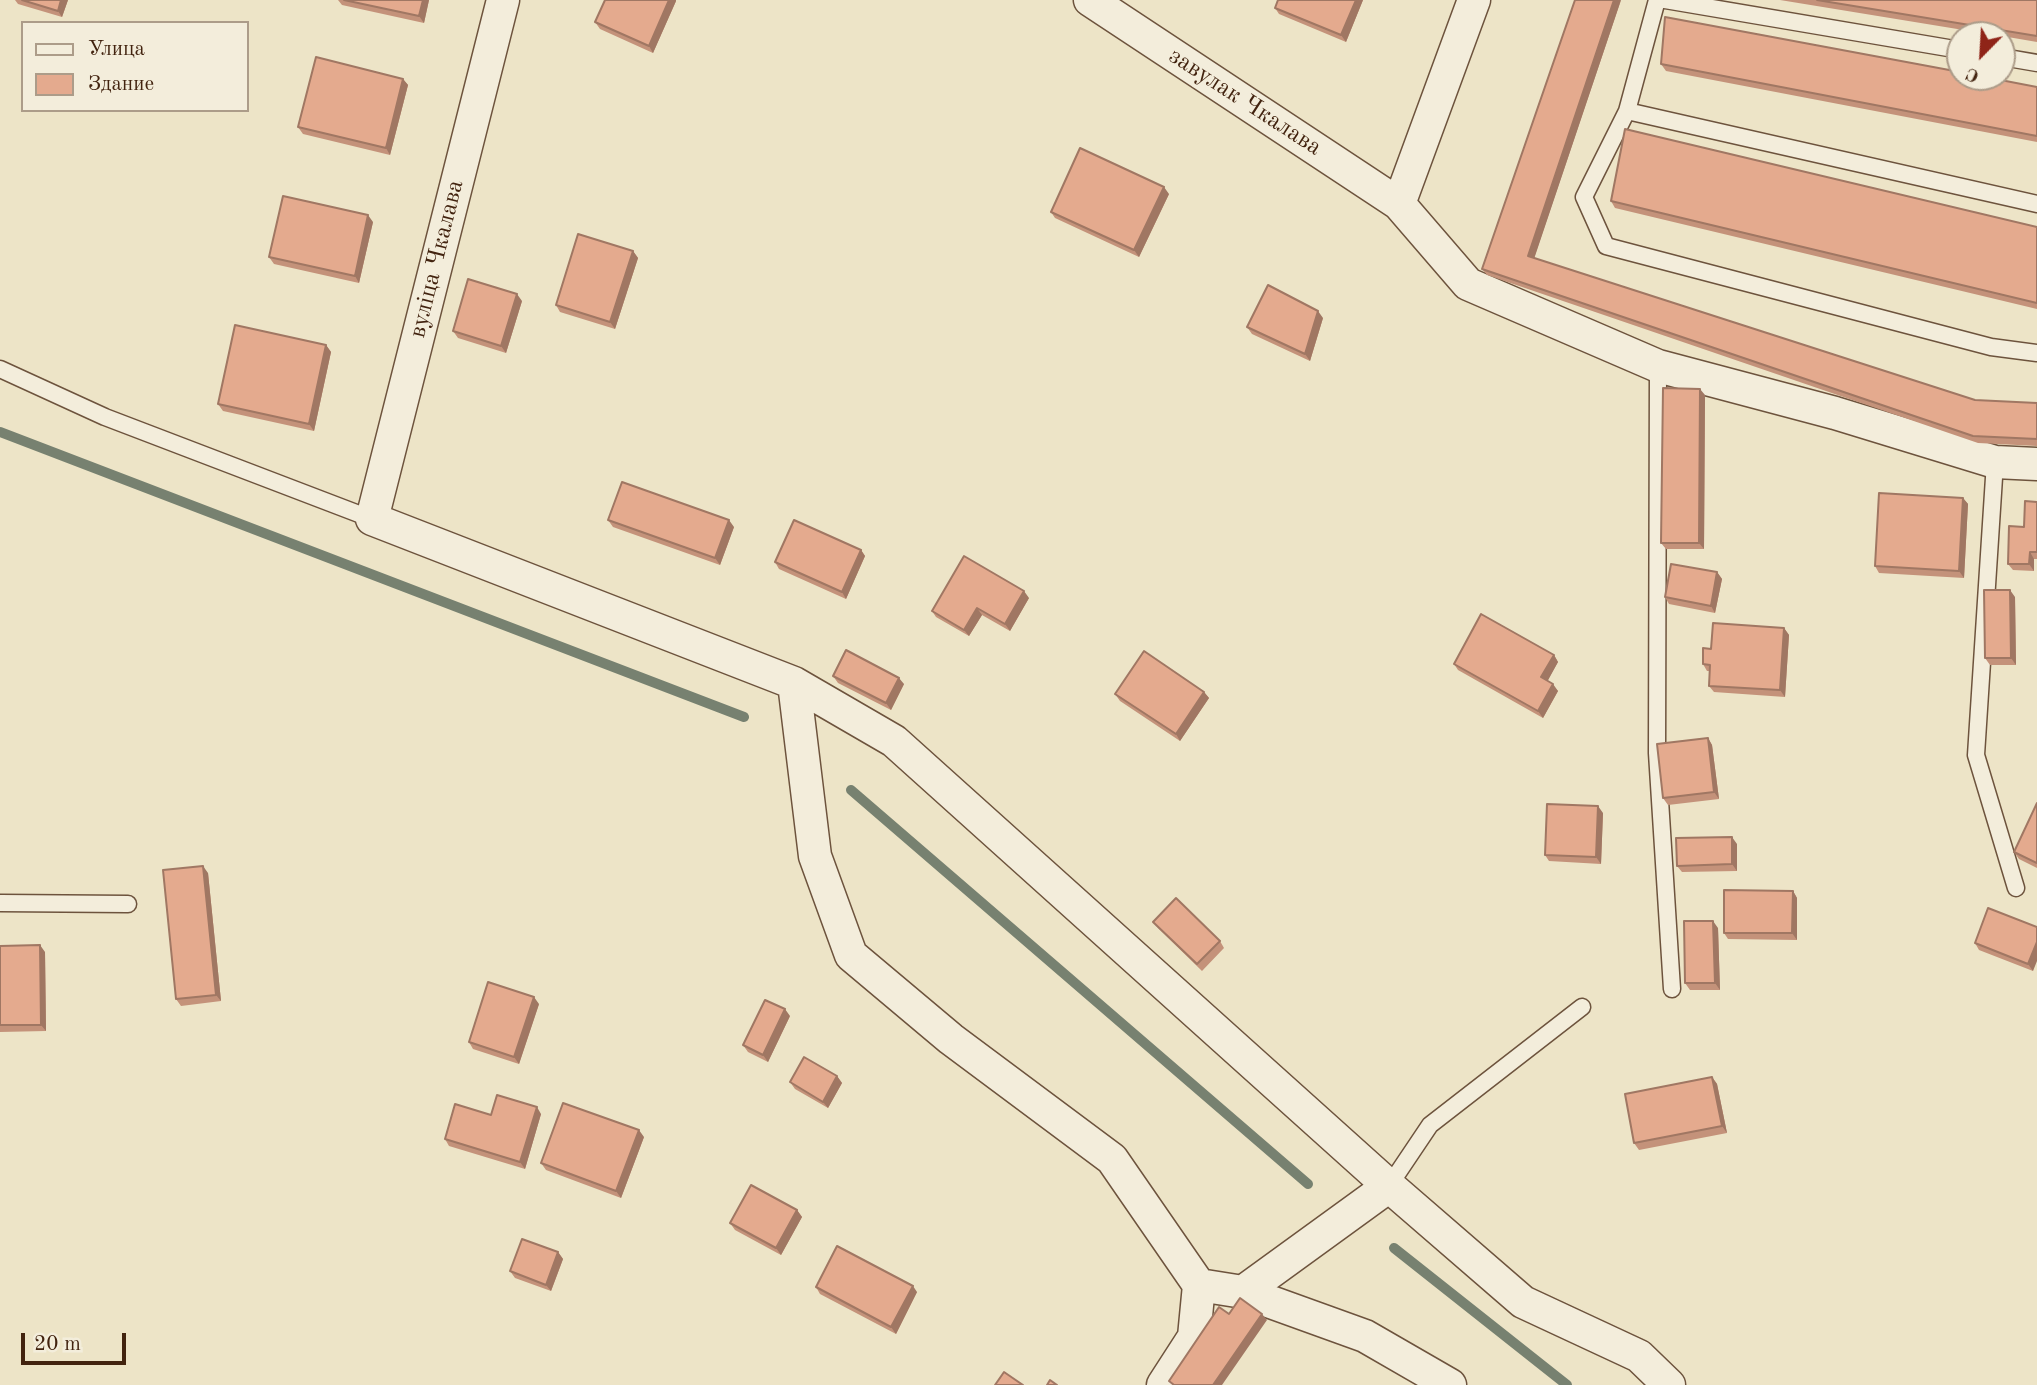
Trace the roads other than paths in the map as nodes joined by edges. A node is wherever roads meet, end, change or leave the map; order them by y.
1 (503, 0) edge
2 (1090, 0) edge
3 (1474, 0) edge
4 (1657, 0) edge
5 (1665, 0) edge
6 (1946, 48) edge
7 (2016, 59) edge
8 (2037, 63) edge
9 (1627, 111) junction
10 (1399, 204) junction
11 (2037, 204) edge
12 (2037, 353) edge
13 (1658, 366) junction
14 (0, 369) edge
15 (1995, 462) junction
16 (2037, 464) edge
17 (372, 519) junction
18 (794, 683) junction
19 (2016, 888) dead end
20 (0, 902) edge
21 (128, 904) dead end
22 (1672, 989) dead end
23 (1582, 1007) dead end
24 (1388, 1186) junction
25 (1199, 1285) junction
26 (1243, 1292) junction
27 (1163, 1385) edge
28 (1450, 1385) edge
29 (1669, 1385) edge

1 - 17 street, вуліца Чкалава
2 - 10 street, завулак Чкалава
3 - 10 street
4 - 9 lane
5 - 6 lane
7 - 8 lane
9 - 11 lane
9 - 12 lane
10 - 13 street, завулак Чкалава
13 - 15 street, завулак Чкалава
13 - 22 lane
14 - 17 lane
15 - 16 street, завулак Чкалава
15 - 19 lane
17 - 18 street
18 - 24 street
18 - 25 street
20 - 21 lane
23 - 24 lane
24 - 26 street
24 - 29 street
25 - 26 street
25 - 27 street
26 - 28 street

